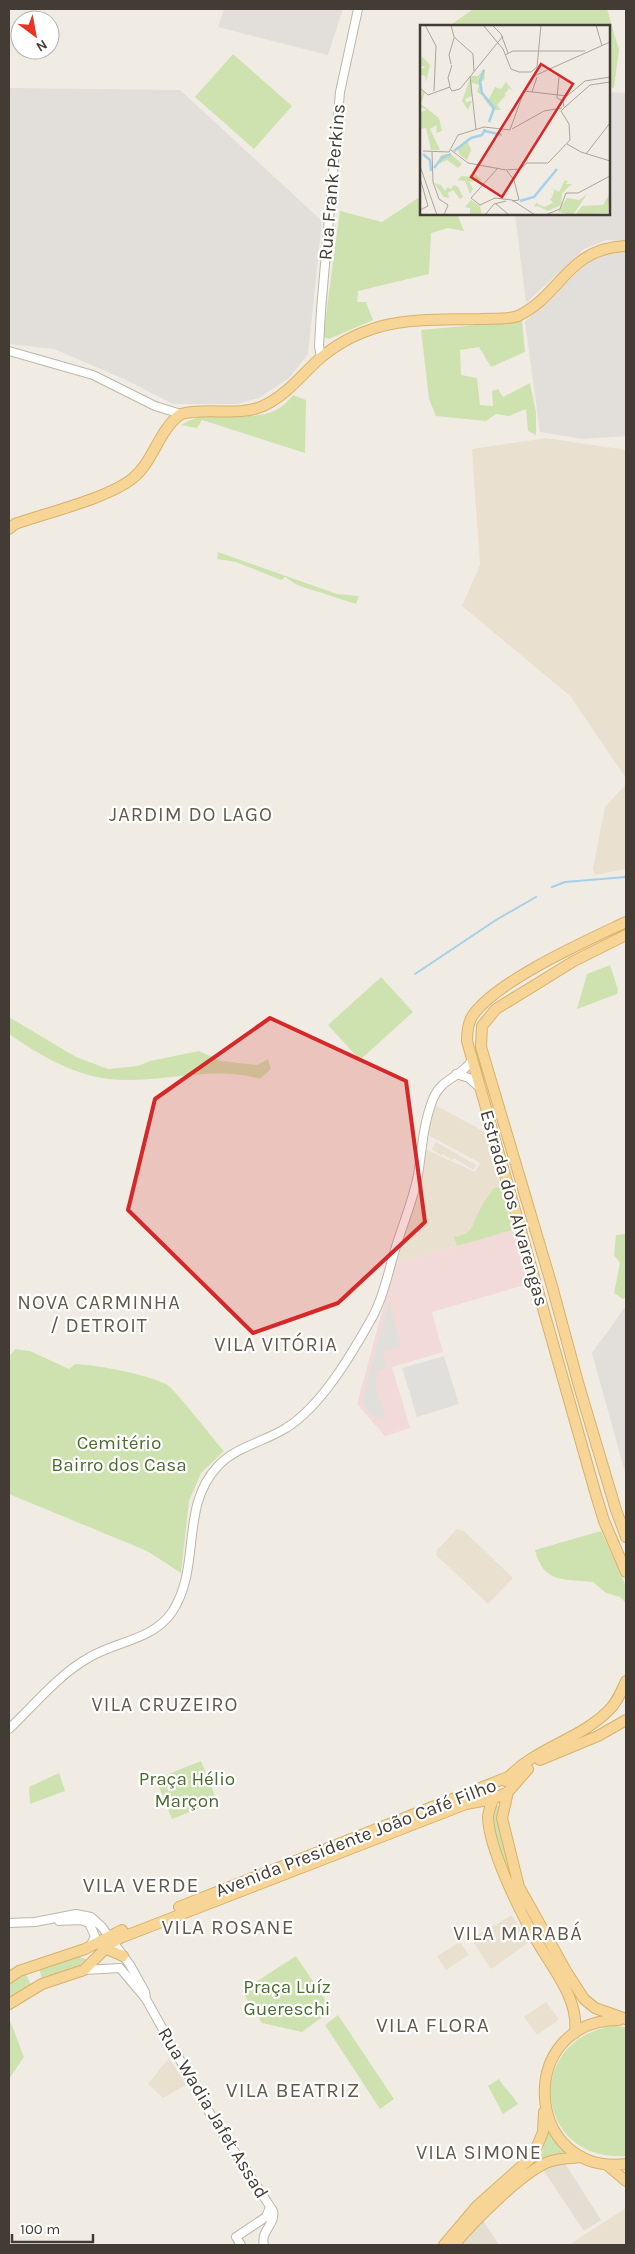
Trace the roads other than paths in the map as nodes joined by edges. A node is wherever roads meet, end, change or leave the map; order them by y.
1 (358, 9) edge
2 (626, 246) edge
3 (9, 351) edge
4 (322, 357) junction
5 (181, 414) junction
6 (9, 529) edge
7 (626, 922) edge
8 (626, 935) edge
9 (472, 1060) junction
10 (456, 1074) junction
11 (479, 1087) junction
12 (579, 1386) junction
13 (566, 1389) junction
14 (590, 1425) junction
15 (578, 1434) junction
16 (626, 1537) edge
17 (626, 1572) edge
18 (626, 1681) edge
19 (617, 1700) junction
20 (626, 1716) edge
21 (626, 1720) edge
22 (9, 1729) edge
23 (508, 1777) junction
24 (508, 1792) junction
25 (493, 1799) junction
26 (466, 1804) junction
27 (488, 1815) junction
28 (506, 1879) junction
29 (519, 1887) junction
30 (50, 1920) junction
31 (9, 1923) edge
32 (109, 1942) junction
33 (88, 1947) junction
34 (123, 1956) joint
35 (40, 1964) junction
36 (87, 1967) junction
37 (9, 1978) edge
38 (46, 1982) junction
39 (146, 1999) junction
40 (9, 2004) edge
41 (626, 2020) edge
42 (575, 2033) junction
43 (545, 2106) junction
44 (582, 2157) junction
45 (626, 2164) edge
46 (607, 2165) junction
47 (626, 2180) edge
48 (270, 2207) junction
49 (249, 2228) junction
50 (263, 2236) junction
51 (241, 2245) edge
52 (264, 2245) edge
53 (444, 2245) edge
54 (454, 2245) edge

1 - 4 street, Rua Frank Perkins
2 - 4 main road
3 - 5 street
4 - 5 main road
5 - 6 main road
7 - 9 main road, Estrada dos Alvarengas
8 - 12 main road, Estrada dos Alvarengas
9 - 10 street
9 - 11 main road, Estrada dos Alvarengas
10 - 11 street
10 - 22 street
11 - 13 main road, Estrada dos Alvarengas
12 - 13 main road
12 - 14 main road, Estrada dos Alvarengas
13 - 15 main road, Estrada dos Alvarengas
14 - 15 main road
14 - 16 main road, Estrada dos Alvarengas
15 - 17 main road, Estrada dos Alvarengas
18 - 19 main road
19 - 20 main road
19 - 23 main road
21 - 24 main road
23 - 25 main road
23 - 32 main road, Avenida Presidente João Café Filho
24 - 25 main road, Avenida Presidente João Café Filho
24 - 29 main road
25 - 26 main road, Avenida Presidente João Café Filho
25 - 27 main road
26 - 27 main road
26 - 32 main road, Avenida Presidente João Café Filho
27 - 28 main road
28 - 29 main road
28 - 42 main road
29 - 41 main road
30 - 31 street
30 - 32 street
30 - 33 street
32 - 33 main road, Avenida Presidente João Café Filho
32 - 34 main road
32 - 36 main road, Avenida Presidente João Café Filho
33 - 35 main road, Avenida Presidente João Café Filho
33 - 36 main road
34 - 39 street, Rua Wadia Jafet Assad
35 - 37 main road, Avenida Presidente João Café Filho
35 - 38 main road
36 - 38 main road, Avenida Presidente João Café Filho
36 - 39 street, Rua Wadia Jafet Assad
38 - 40 main road, Avenida Presidente João Café Filho
39 - 48 street, Rua Wadia Jafet Assad
41 - 42 main road
42 - 43 main road
43 - 44 main road
43 - 53 main road
44 - 46 main road
44 - 54 main road
45 - 46 main road
46 - 47 main road
48 - 49 street
48 - 50 street, Rua Wadia Jafet Assad
49 - 50 street
49 - 51 street
50 - 52 street

